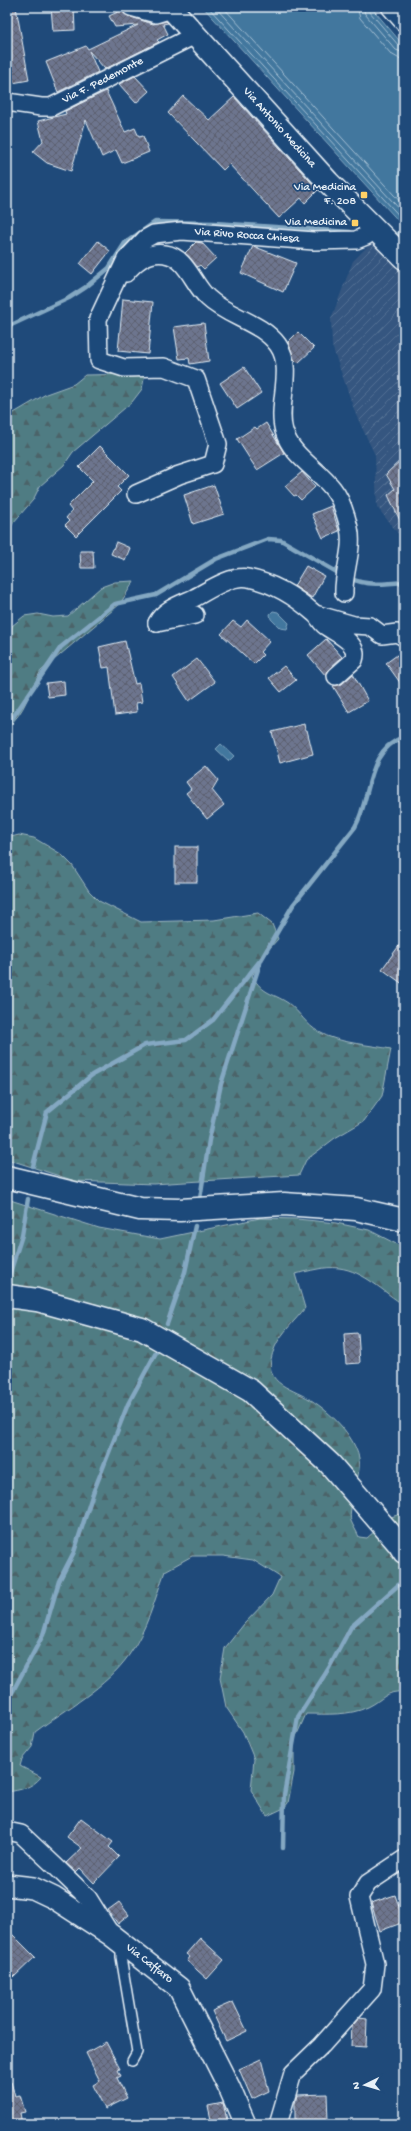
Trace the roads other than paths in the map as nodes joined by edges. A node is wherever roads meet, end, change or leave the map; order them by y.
1 (131, 7) edge
2 (390, 7) edge
3 (171, 8) edge
4 (404, 23) edge
5 (194, 34) junction
6 (7, 102) edge
7 (374, 229) junction
8 (397, 251) edge
9 (114, 283) junction
10 (136, 494) dead end
11 (344, 593) dead end
12 (195, 615) dead end
13 (317, 615) junction
14 (404, 637) edge
15 (336, 676) dead end
16 (7, 1177) edge
17 (404, 1220) edge
18 (7, 1296) edge
19 (404, 1552) edge
20 (7, 1831) edge
21 (404, 1859) edge
22 (7, 1885) edge
23 (116, 1939) junction
24 (132, 2061) dead end
25 (245, 2124) edge
26 (278, 2124) edge

1 - 3 street
2 - 4 street
3 - 5 main road, Via Antonio Medicina
5 - 6 street, Via F. Pedemonte
5 - 7 main road, Via Antonio Medicina
7 - 8 main road, Via Antonio Medicina
7 - 9 street, Via Rivo Rocca Chiesa
9 - 10 street, Via Rivo Rocca Chiesa
9 - 11 street
12 - 13 street
13 - 14 street
13 - 15 street
16 - 17 main road
18 - 19 main road
20 - 23 street
21 - 26 street
22 - 23 street, Via Caffaro
23 - 24 lane
23 - 25 street, Via Caffaro

